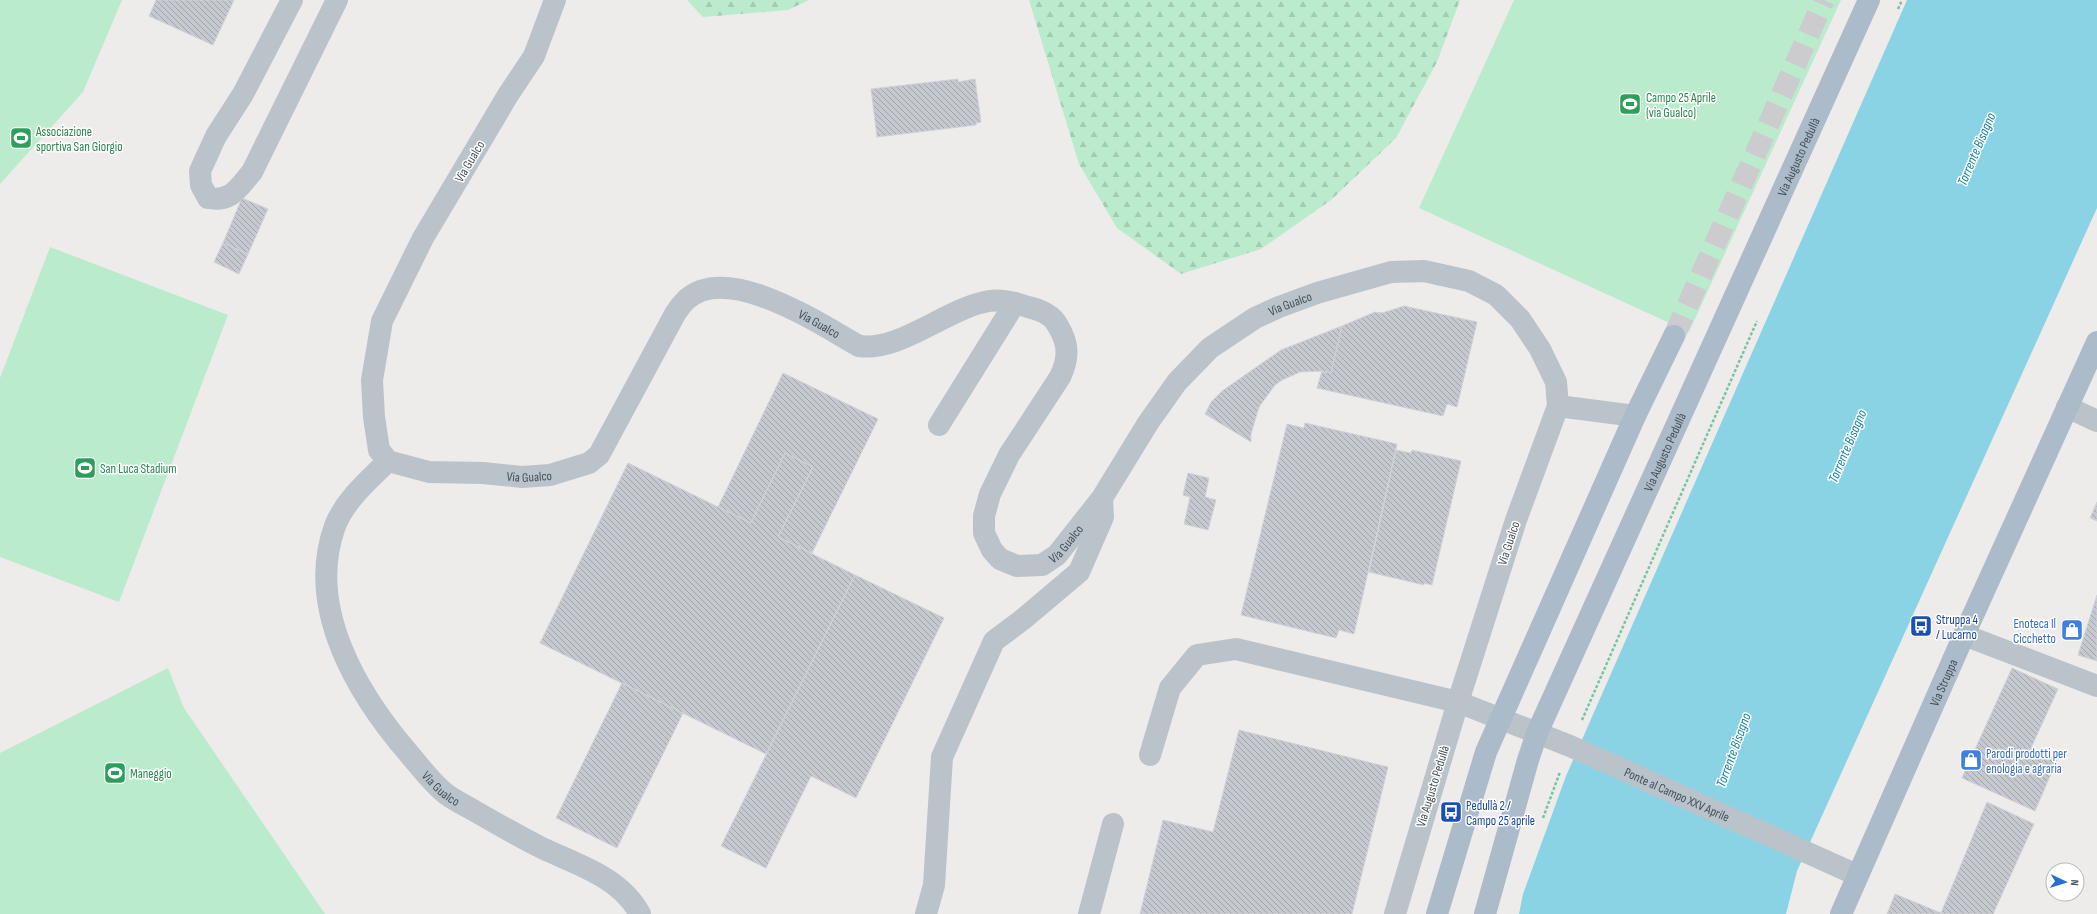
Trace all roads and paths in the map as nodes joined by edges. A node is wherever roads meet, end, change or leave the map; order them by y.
1 (292, 0) edge
2 (337, 0) edge
3 (555, 0) edge
4 (1869, 0) edge
5 (1902, 0) edge
6 (1895, 14) dead end
7 (1015, 303) junction
8 (1759, 317) dead end
9 (1674, 336) tunnel mouth
10 (2097, 342) edge
11 (1558, 406) junction
12 (2067, 408) junction
13 (1635, 416) junction
14 (2097, 421) edge
15 (939, 425) dead end
16 (388, 461) junction
17 (1102, 498) junction
18 (1964, 635) junction
19 (2097, 686) edge
20 (1458, 702) junction
21 (1500, 718) junction
22 (1537, 733) junction
23 (1570, 746) junction
24 (1150, 755) dead end
25 (1113, 824) dead end
26 (1857, 875) junction
27 (934, 885) junction
28 (640, 914) edge
29 (926, 914) edge
30 (943, 914) edge
31 (1089, 914) edge
32 (1395, 914) edge
33 (1437, 914) edge
34 (1485, 914) edge
35 (1841, 914) edge

1 - 2 street
3 - 16 street, Via Gualco
4 - 22 main road, Via Augusto Pedullà
5 - 6 path
7 - 15 street
7 - 16 street, Via Gualco
7 - 17 street, Via Gualco
8 - 23 path
9 - 13 main road
10 - 12 main road, Via Struppa
11 - 13 street
11 - 17 street, Via Gualco
11 - 20 street, Via Gualco
12 - 14 street
12 - 18 main road, Via Struppa
13 - 21 main road
16 - 28 street, Via Gualco
17 - 27 street
18 - 19 street
18 - 26 main road, Via Struppa
20 - 21 street
20 - 24 street
20 - 32 street, Via Augusto Pedullà
21 - 22 street, Ponte al Campo XXV Aprile
21 - 33 main road
22 - 23 street, Ponte al Campo XXV Aprile
22 - 34 main road, Via Augusto Pedullà
23 - 26 street, Ponte al Campo XXV Aprile
25 - 31 street
26 - 35 main road, Via Struppa
27 - 29 street
27 - 30 street

